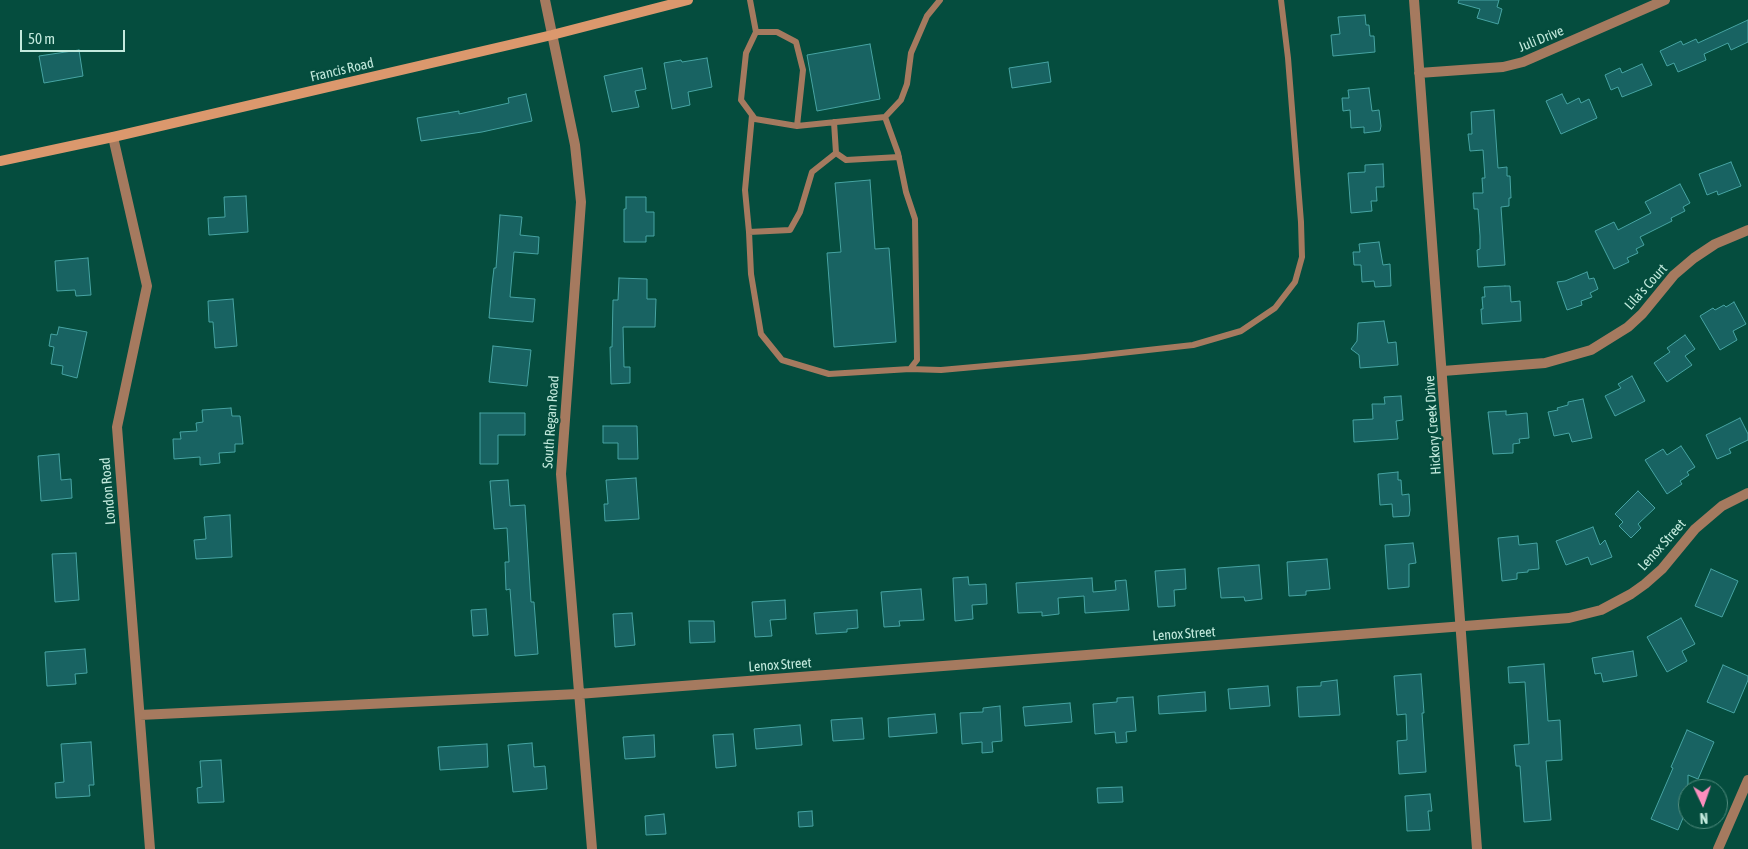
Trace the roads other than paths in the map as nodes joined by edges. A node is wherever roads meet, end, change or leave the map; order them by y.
1 (546, 0) edge
2 (688, 0) edge
3 (750, 0) edge
4 (940, 0) edge
5 (1281, 0) edge
6 (1414, 0) edge
7 (1665, 0) edge
8 (756, 32) junction
9 (552, 35) junction
10 (1419, 73) junction
11 (752, 115) junction
12 (885, 117) junction
13 (834, 122) junction
14 (797, 126) junction
15 (113, 137) junction
16 (836, 153) junction
17 (899, 157) junction
18 (0, 161) edge
19 (1748, 230) edge
20 (750, 232) junction
21 (910, 369) junction
22 (1442, 370) junction
23 (1748, 493) edge
24 (1462, 627) junction
25 (578, 694) junction
26 (140, 715) junction
27 (1748, 780) edge
28 (150, 849) edge
29 (592, 849) edge
30 (1477, 849) edge
31 (1718, 849) edge

1 - 9 street, South Regan Road
2 - 9 street, Francis Road
3 - 8 lane
4 - 12 lane
5 - 21 lane
6 - 10 street, Hickory Creek Drive
7 - 10 street, Juli Drive
8 - 11 lane
8 - 14 lane
9 - 15 street, Francis Road
9 - 25 street, South Regan Road
10 - 22 street, Hickory Creek Drive
11 - 14 lane
11 - 20 lane
12 - 13 lane
12 - 17 lane
13 - 14 lane
13 - 16 lane
15 - 18 street, Francis Road
15 - 26 street, London Road
16 - 17 lane
16 - 20 lane
17 - 21 lane
19 - 22 street, Lila's Court
20 - 21 lane
22 - 24 street, Hickory Creek Drive
23 - 24 street, Lenox Street
24 - 25 street, Lenox Street
24 - 30 street, Hickory Creek Drive
25 - 26 street, Lenox Street
25 - 29 street, South Regan Road
26 - 28 street, London Road
27 - 31 street

